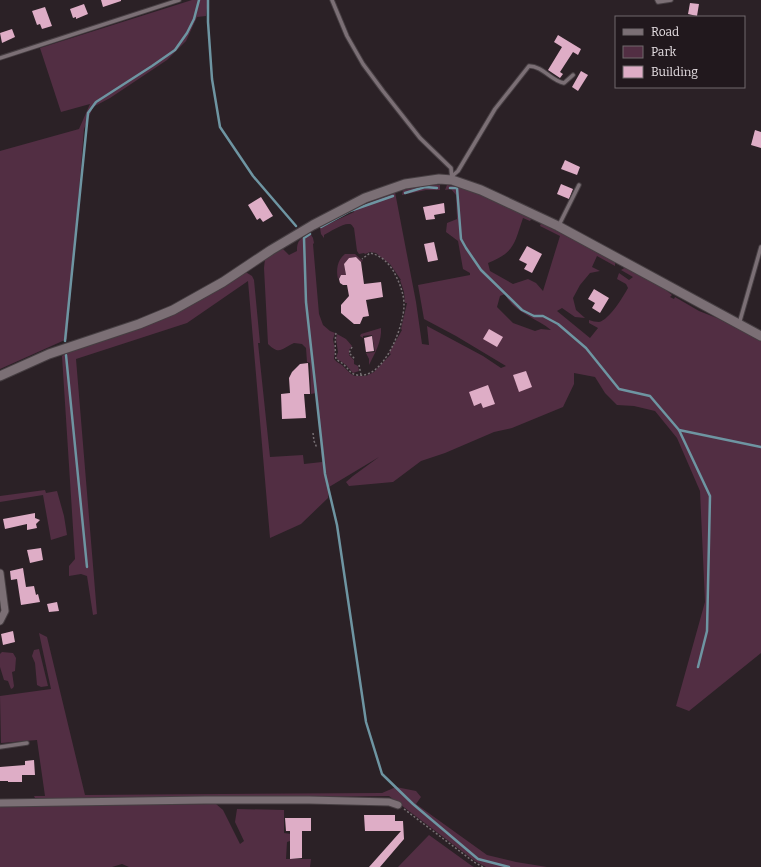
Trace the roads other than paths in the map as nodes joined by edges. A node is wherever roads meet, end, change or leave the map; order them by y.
1 (179, 0) edge
2 (332, 0) edge
3 (657, 0) edge
4 (671, 0) edge
5 (0, 58) edge
6 (573, 74) dead end
7 (452, 178) junction
8 (579, 185) dead end
9 (558, 226) junction
10 (761, 247) edge
11 (739, 325) junction
12 (761, 336) edge
13 (0, 376) edge
14 (0, 573) edge
15 (0, 621) edge
16 (27, 743) dead end
17 (0, 747) edge
18 (0, 803) edge
19 (398, 805) road end

1 - 5 lane
2 - 7 lane
3 - 4 lane
6 - 7 lane
7 - 9 street
7 - 13 street
8 - 9 lane
9 - 11 street
10 - 11 lane
11 - 12 street
14 - 15 street
16 - 17 lane
18 - 19 street

